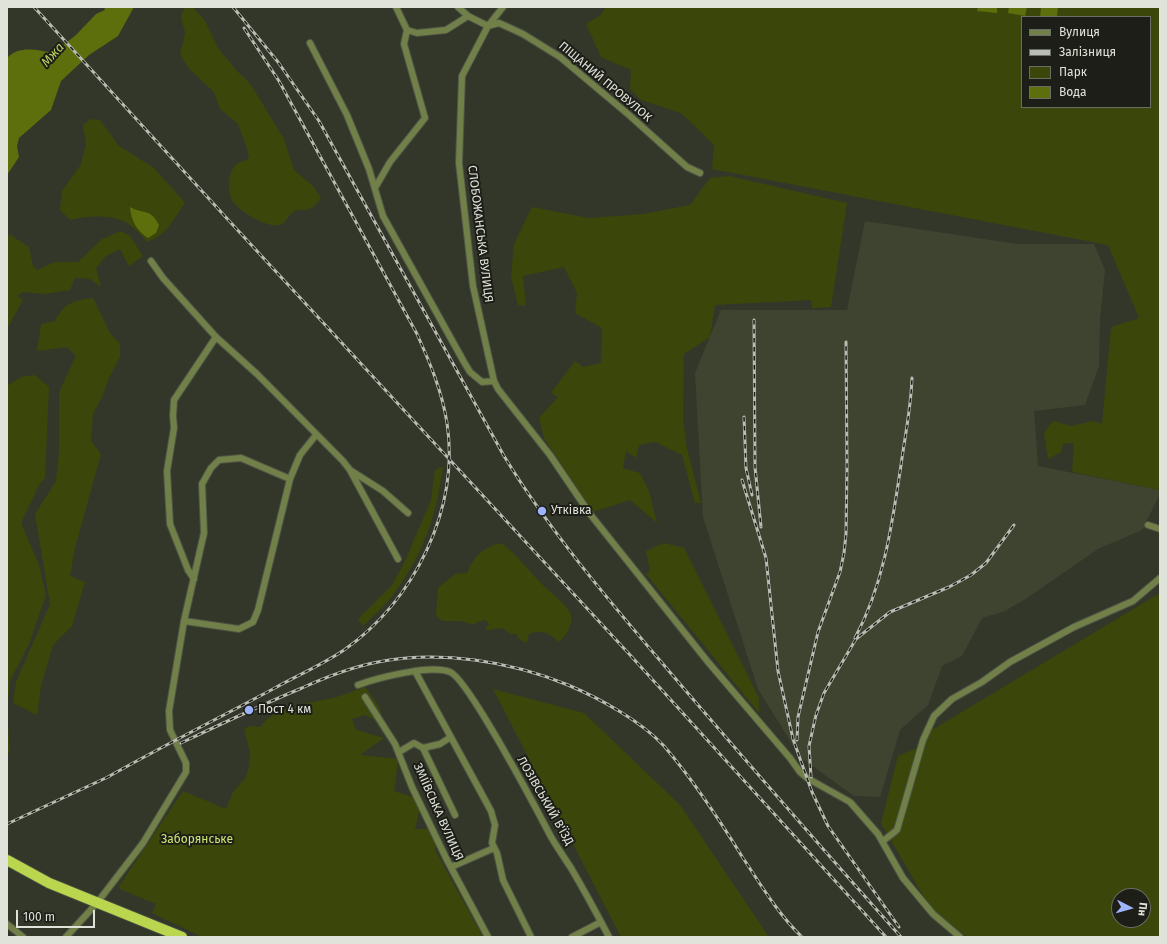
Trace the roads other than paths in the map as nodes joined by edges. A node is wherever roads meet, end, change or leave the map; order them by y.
1 (396, 7) edge
2 (458, 7) edge
3 (503, 7) edge
4 (468, 16) junction
5 (488, 26) junction
6 (407, 30) junction
7 (310, 43) dead end
8 (700, 173) dead end
9 (375, 188) junction
10 (152, 261) dead end
11 (216, 338) junction
12 (494, 381) junction
13 (316, 436) junction
14 (350, 470) junction
15 (290, 479) junction
16 (408, 513) dead end
17 (1148, 525) dead end
18 (1160, 529) edge
19 (398, 560) dead end
20 (1160, 578) edge
21 (194, 579) junction
22 (184, 621) junction
23 (415, 671) junction
24 (358, 685) dead end
25 (365, 697) dead end
26 (451, 737) junction
27 (423, 748) junction
28 (399, 752) junction
29 (455, 815) dead end
30 (882, 841) junction
31 (494, 848) junction
32 (7, 860) edge
33 (451, 867) junction
34 (97, 903) junction
35 (601, 922) junction
36 (7, 924) edge
37 (23, 937) edge
38 (66, 937) edge
39 (182, 937) edge
40 (488, 937) edge
41 (531, 937) edge
42 (572, 937) edge
43 (609, 937) edge
44 (960, 937) edge

1 - 6 street
2 - 4 street
3 - 5 street, СЛОБОЖАНСЬКА ВУЛИЦЯ
4 - 5 street
4 - 6 street
5 - 8 street, ПІЩАНИЙ ПРОВУЛОК
5 - 12 street, СЛОБОЖАНСЬКА ВУЛИЦЯ
6 - 9 street
7 - 9 street
9 - 12 street
10 - 11 street
11 - 13 street
11 - 21 street
12 - 30 street, СЛОБОЖАНСЬКА ВУЛИЦЯ
13 - 14 street
13 - 15 street
14 - 16 street
14 - 19 street
15 - 21 street
15 - 22 street
17 - 18 street
20 - 30 street
21 - 22 street
22 - 34 street
23 - 24 street
23 - 26 street
23 - 35 street, ЛОЗІВСЬКИЙ В'ЇЗД
25 - 28 street, ЗМІЇВСЬКА ВУЛИЦЯ
26 - 27 street
26 - 31 street
27 - 28 street
27 - 29 street
28 - 33 street, ЗМІЇВСЬКА ВУЛИЦЯ
30 - 44 street, СЛОБОЖАНСЬКА ВУЛИЦЯ
31 - 33 street
31 - 41 street
32 - 34 highway
33 - 40 street, ЗМІЇВСЬКА ВУЛИЦЯ
34 - 38 street
34 - 39 highway
35 - 42 street
35 - 43 street, ЛОЗІВСЬКИЙ В'ЇЗД
36 - 37 street

